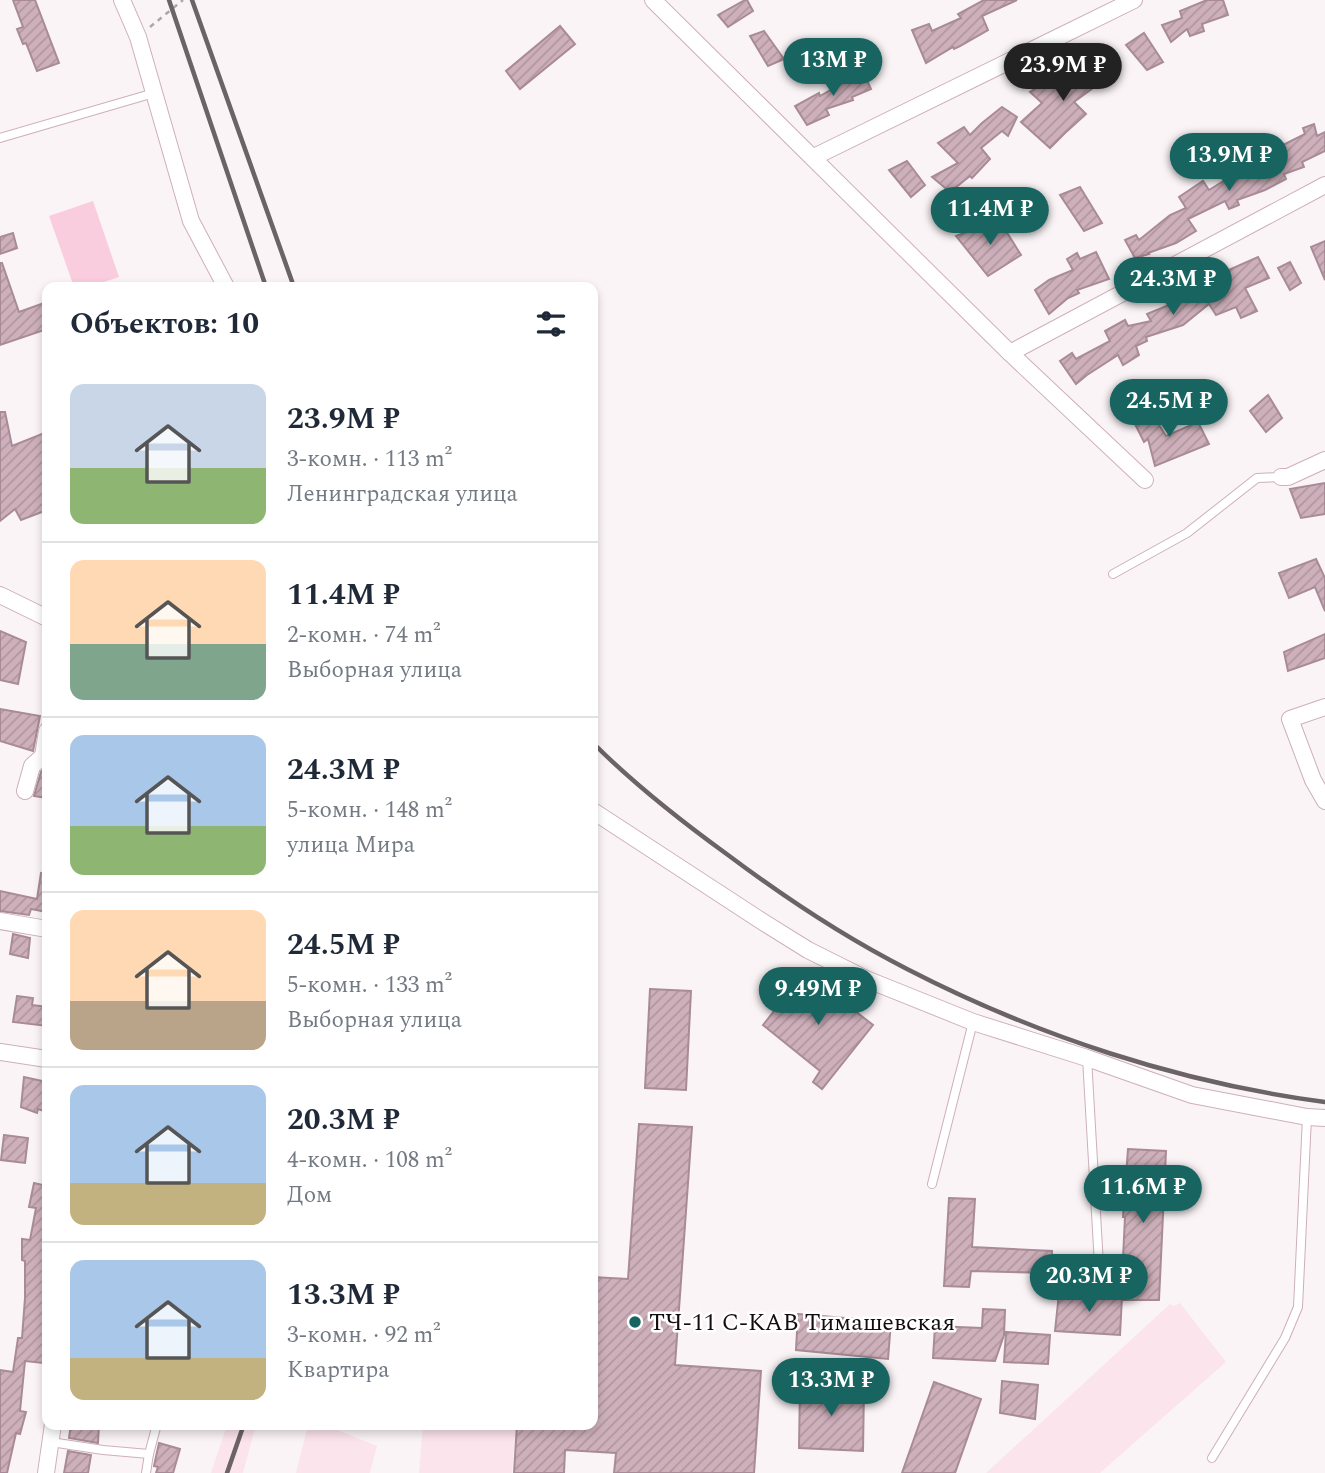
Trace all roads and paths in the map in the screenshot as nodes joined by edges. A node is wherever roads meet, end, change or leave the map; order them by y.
1 (122, 0) edge
2 (183, 0) edge
3 (653, 0) edge
4 (1134, 0) edge
5 (138, 37) junction
6 (154, 93) junction
7 (0, 138) edge
8 (814, 158) junction
9 (1325, 185) edge
10 (223, 282) edge
11 (1010, 353) junction
12 (1325, 460) edge
13 (1281, 477) joint
14 (1145, 480) dead end
15 (1113, 574) dead end
16 (0, 595) edge
17 (42, 616) edge
18 (1325, 707) edge
19 (42, 757) edge
20 (25, 791) dead end
21 (1325, 801) edge
22 (598, 814) edge
23 (0, 920) edge
24 (42, 928) edge
25 (973, 1022) junction
26 (0, 1052) edge
27 (42, 1058) edge
28 (1087, 1058) junction
29 (1307, 1117) junction
30 (1325, 1118) edge
31 (932, 1184) dead end
32 (1099, 1265) dead end
33 (52, 1430) edge
34 (155, 1430) edge
35 (51, 1441) junction
36 (149, 1454) junction
37 (1212, 1458) dead end
38 (47, 1473) edge
39 (146, 1473) edge

1 - 5 street
2 - 5 path
3 - 8 street
4 - 8 street
5 - 6 street
6 - 7 lane
6 - 10 street
8 - 11 street
9 - 11 street
11 - 14 street
12 - 13 street
13 - 15 lane
16 - 17 street
18 - 21 street
19 - 20 street
22 - 25 street
23 - 24 street
25 - 28 street
25 - 31 lane
26 - 27 street
28 - 29 street
28 - 32 lane
29 - 30 street
29 - 37 lane
33 - 35 street
34 - 36 lane
35 - 36 lane
35 - 38 street
36 - 39 lane

